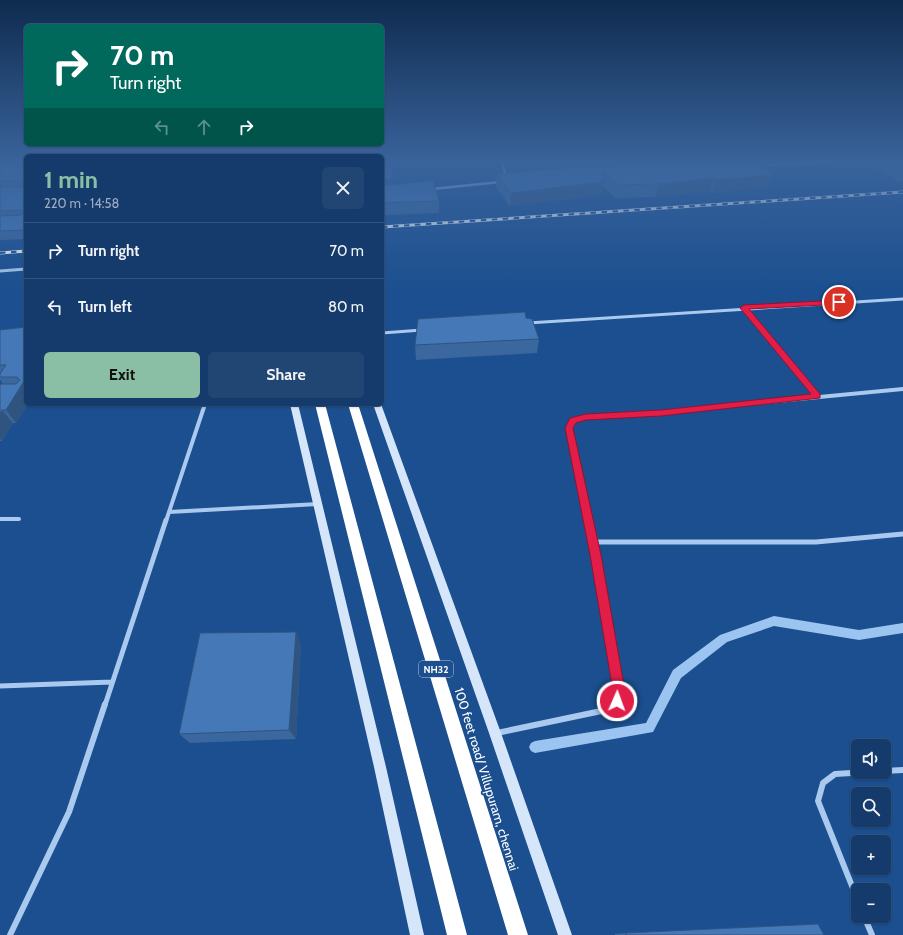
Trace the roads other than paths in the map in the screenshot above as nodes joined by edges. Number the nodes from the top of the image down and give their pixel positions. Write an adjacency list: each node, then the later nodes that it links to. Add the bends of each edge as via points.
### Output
1 (24, 269): 2 (street)
2 (0, 271)
3 (903, 299): 4 (street)
4 (744, 308): 5 (street); 9 (street)
5 (524, 323)
6 (429, 329): 7 (street)
7 (384, 333)
8 (903, 389): 9 (street)
9 (817, 396): 20 (street, via 573,420 569,428)
10 (204, 406): 16 (street)
11 (294, 406): 15 (street)
12 (321, 406): 31 (highway)
13 (354, 406): 32 (highway, 100 feet road/ Villupuram, chennai / NH32)
14 (378, 406): 23 (street)
15 (318, 504): 16 (street); 30 (street)
16 (169, 512): 21 (street)
17 (20, 518): 18 (street)
18 (0, 519)
19 (903, 534): 20 (street, via 816,542)
20 (593, 542): 23 (street, via 619,691 617,701 606,710)
21 (112, 682): 22 (street); 29 (street, via 69,812)
22 (0, 686)
23 (495, 733): 33 (street)
24 (903, 770): 25 (street)
25 (891, 771)
26 (851, 773): 27 (street, via 835,774 824,783 818,802)
27 (851, 884)
28 (867, 923): 34 (street)
29 (10, 935)
30 (417, 935)
31 (457, 935)
32 (518, 935)
33 (565, 935)
34 (872, 935)

